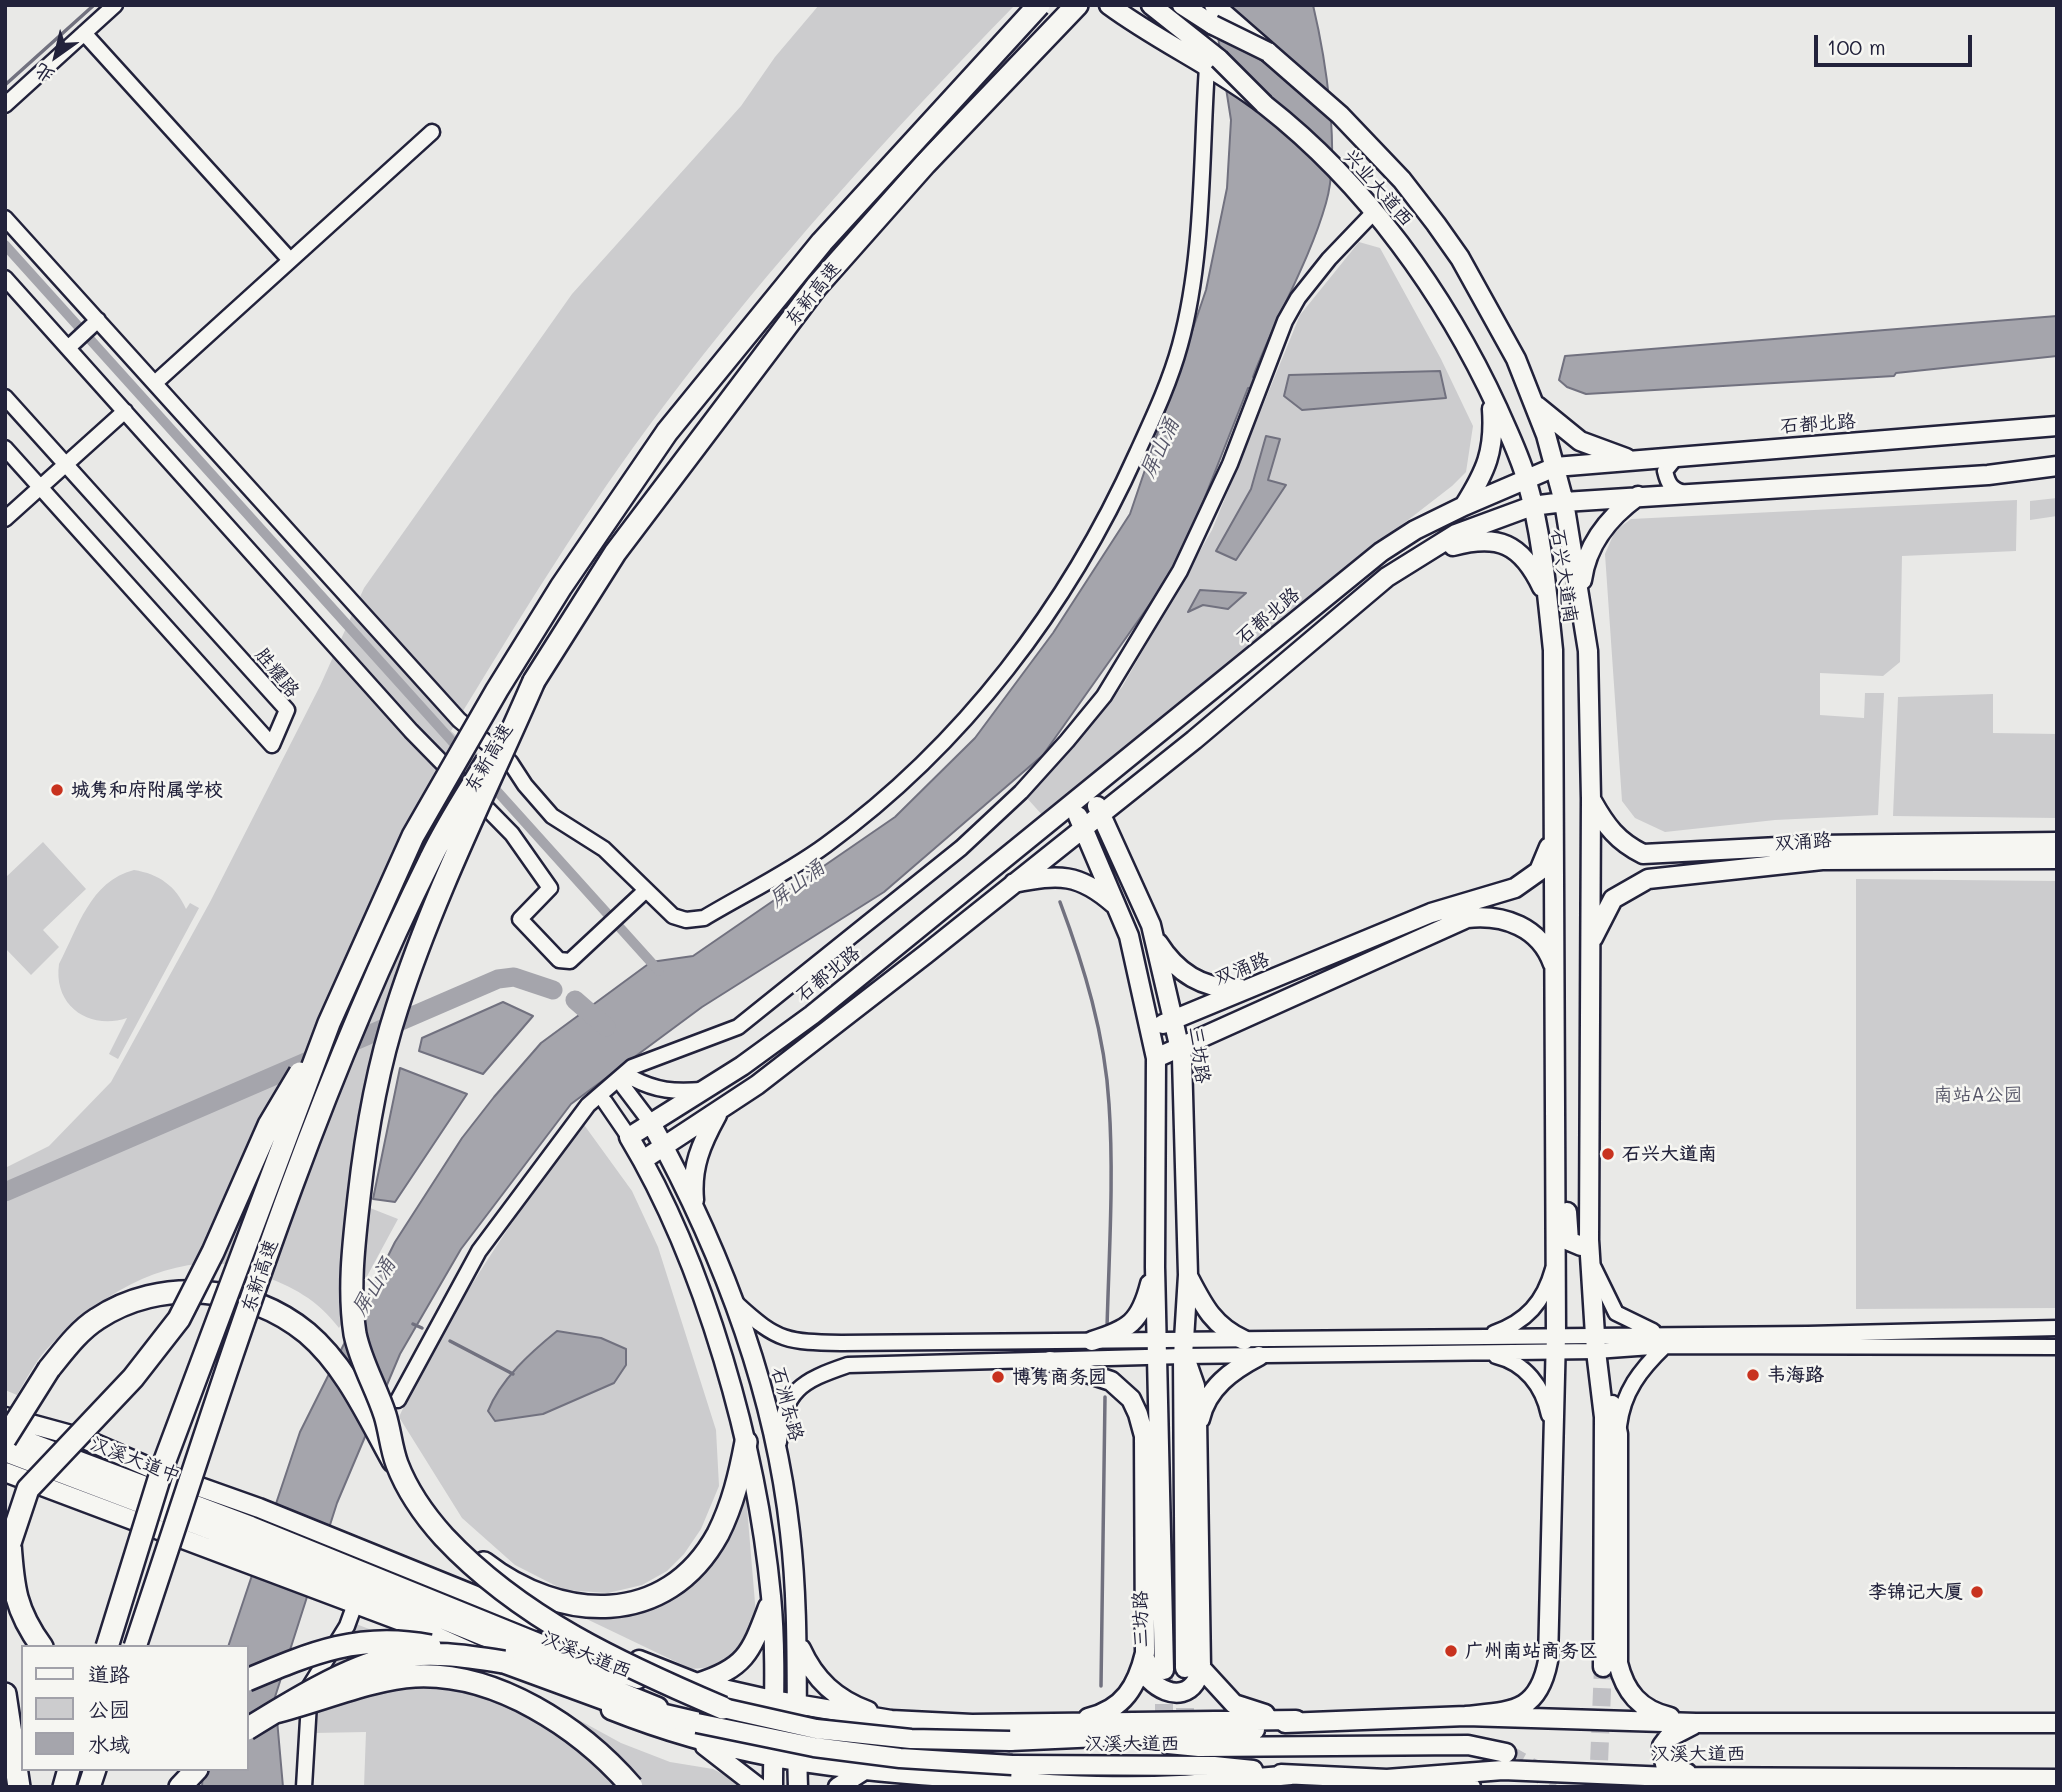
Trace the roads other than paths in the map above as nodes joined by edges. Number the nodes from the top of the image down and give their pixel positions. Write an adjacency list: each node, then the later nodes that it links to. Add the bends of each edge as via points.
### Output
1 (115, 5): 8 (street)
2 (1039, 5): 67 (highway, 东新高速, bridge, via 822,242 659,443 561,587 413,836)
3 (1077, 5): 45 (highway, 东新高速, via 925,164 816,288 615,553)
4 (1109, 5): 10 (main road)
5 (1151, 5): 10 (main road)
6 (1182, 5): 9 (main road, bridge)
7 (1214, 5): 9 (main road, 兴业大道西, bridge)
8 (84, 33): 11 (street); 15 (street)
9 (1268, 52): 22 (main road, 兴业大道西, via 1340,115 1402,180 1460,258 1516,359)
10 (1215, 66): 13 (main road, 兴业大道西, bridge, via 1336,170); 58 (street, via 1193,286 1180,345 1160,402 1111,510 1069,586 956,730 904,781 825,846 704,918 673,916)
11 (5, 105)
12 (432, 132): 15 (street)
13 (1374, 212): 20 (main road, 兴业大道西, via 1440,302); 105 (street, via 1329,259 1285,321 1230,464 1180,571 1111,685 1017,796 961,848 738,1027 632,1068 588,1105 479,1251)
14 (5, 218): 17 (street)
15 (290, 260): 19 (street)
16 (5, 278): 18 (street)
17 (98, 320): 18 (street); 19 (street)
18 (68, 348): 23 (street)
19 (155, 383): 58 (street, via 459,720 510,762 552,816 604,849)
20 (1492, 396): 31 (main road, 兴业大道西); 36 (main road, via 1490,458)
21 (5, 397): 28 (street, 胜耀路)
22 (1535, 404): 27 (main road, via 1580,441); 30 (main road, 兴业大道西)
23 (125, 411): 28 (street); 58 (street, via 411,731 512,834 550,888 520,919 559,960 570,961)
24 (2056, 425): 26 (main road, 石都北路)
25 (5, 448): 32 (street, 胜耀路)
26 (1677, 456): 27 (main road, 石都北路); 33 (street, via 1665,471 1668,483)
27 (1633, 460): 30 (main road, 石都北路)
28 (66, 464): 32 (street); 32 (street, 胜耀路, via 287,710 272,745)
29 (2057, 466): 33 (main road, via 1988,475)
30 (1555, 467): 31 (main road, 石都北路); 35 (main road, 石兴大道南)
31 (1526, 478): 36 (main road, 石都北路); 37 (main road, 石兴大道南)
32 (40, 487): 38 (street)
33 (1684, 493): 34 (main road)
34 (1638, 496): 35 (main road); 42 (main road, via 1615,512 1594,542 1585,562)
35 (1564, 502): 37 (main road); 42 (main road, 石兴大道南)
36 (1464, 506): 39 (main road, 石都北路)
37 (1532, 506): 40 (main road, via 1456,534); 41 (main road, 石兴大道南)
38 (5, 519)
39 (1415, 530): 40 (main road, via 1429,532 1432,538); 46 (main road, 石都北路, via 1301,615)
40 (1416, 558): 41 (main road, via 1478,540 1500,542 1517,550 1534,570); 47 (main road, via 1387,577)
41 (1548, 599): 44 (main road, 石兴大道南)
42 (1582, 601): 43 (main road, 石兴大道南)
43 (1585, 629): 44 (main road, via 1572,618 1563,618); 49 (main road, 石兴大道南)
44 (1551, 631): 53 (main road, 石兴大道南)
45 (534, 681): 118 (highway, bridge, via 408,976 385,1051 362,1168 353,1251 355,1332 385,1414 396,1462); 127 (highway, 东新高速, bridge, via 432,856 363,1007 280,1214)
46 (1178, 720): 47 (main road, via 1174,734 1179,741); 48 (main road, 石都北路)
47 (1194, 740): 51 (main road)
48 (1089, 791): 50 (main road, 石都北路); 51 (main road, 三坊路)
49 (1591, 799): 54 (main road, 双涌路, via 1608,830 1643,854 1817,845); 63 (main road, 石兴大道南)
50 (1072, 804): 52 (main road, 三坊路); 56 (main road, 石都北路)
51 (1101, 814): 52 (main road); 61 (main road, 三坊路)
52 (1083, 826): 57 (main road); 60 (main road, 三坊路)
53 (1554, 827): 64 (main road, 石兴大道南); 65 (main road, 双涌路, via 1539,871 1515,888 1431,913)
54 (2057, 842)
55 (2057, 859): 63 (main road, 双涌路, via 1822,860 1648,879 1613,899)
56 (975, 881): 59 (main road, via 993,879 999,888); 71 (main road, 石都北路, via 812,1015)
57 (1011, 884): 59 (main road); 60 (main road, via 1073,877)
58 (645, 891)
59 (994, 898): 72 (main road)
60 (1116, 906): 62 (main road, 三坊路)
61 (1153, 930): 62 (main road, via 1136,916 1128,925); 65 (main road, via 1177,966 1191,978 1220,989); 66 (main road, 三坊路)
62 (1129, 936): 68 (main road, 三坊路)
63 (1589, 948): 83 (main road, 石兴大道南)
64 (1554, 968): 69 (main road, via 1540,941 1517,924 1488,916 1467,918); 78 (main road, 石兴大道南)
65 (1253, 987): 66 (main road, 双涌路)
66 (1173, 1020): 68 (main road, 双涌路); 69 (main road, 三坊路)
67 (329, 1023): 125 (highway, bridge, via 270,1125 179,1319 133,1378 27,1489 10,1543 13,1592); 126 (highway, 东新高速, bridge, via 164,1463)
68 (1150, 1030): 70 (main road, 三坊路)
69 (1180, 1046): 70 (main road); 87 (main road, 三坊路)
70 (1156, 1058): 86 (main road, 三坊路)
71 (742, 1066): 72 (main road, via 737,1079 742,1086); 73 (main road, 石都北路)
72 (757, 1085): 75 (main road)
73 (704, 1090): 76 (main road, 石都北路); 76 (street, 石洲东路, via 673,1093 628,1082)
74 (605, 1102): 77 (street)
75 (719, 1112): 79 (main road); 81 (main road, via 695,1162)
76 (651, 1124): 77 (main road, 石都北路); 79 (main road, 石洲东路)
77 (629, 1137): 80 (main road)
78 (1555, 1143): 83 (main road, via 1569,1241); 85 (main road, 石兴大道南)
79 (664, 1147): 80 (main road); 81 (main road, 石洲东路)
80 (643, 1160): 84 (main road)
81 (695, 1207): 82 (main road, 石洲东路)
82 (710, 1244): 84 (main road, via 695,1232 686,1238); 88 (main road, 石洲东路)
83 (1589, 1247): 93 (street, via 1599,1283 1616,1313); 97 (main road, 石兴大道南)
84 (684, 1253): 113 (main road)
85 (1556, 1258): 90 (street, via 1546,1291 1534,1310); 96 (main road, 石兴大道南)
86 (1155, 1267): 92 (main road, via 1144,1305 1133,1323); 100 (main road, 三坊路)
87 (1188, 1275): 91 (main road, via 1209,1315 1226,1332); 99 (main road, 三坊路)
88 (737, 1304): 94 (street, via 778,1337); 114 (main road, 石洲东路)
89 (2057, 1328): 93 (street)
90 (1483, 1337): 91 (street); 96 (street)
91 (1244, 1340): 99 (street)
92 (1092, 1341): 95 (street); 100 (street)
93 (1666, 1341): 97 (street); 98 (street); 111 (street, via 1629,1389)
94 (842, 1343): 95 (street); 104 (street, via 838,1357)
95 (1054, 1343): 103 (street, via 1063,1348)
96 (1555, 1343): 97 (street); 101 (street); 108 (main road, 石兴大道南)
97 (1595, 1343): 111 (main road); 131 (main road, 石兴大道南, via 1604,1418)
98 (2057, 1347)
99 (1183, 1348): 100 (street); 102 (street); 109 (main road, via 1195,1385); 130 (main road, 三坊路)
100 (1157, 1349): 103 (street); 132 (main road, 三坊路)
101 (1484, 1353): 102 (street); 108 (street, via 1506,1359 1529,1374 1545,1397)
102 (1259, 1356): 109 (main road, via 1214,1390)
103 (1054, 1360): 104 (street); 128 (main road, via 1111,1381 1138,1414 1144,1436)
104 (848, 1365): 114 (street, via 792,1392 781,1419)
105 (398, 1400)
106 (5, 1418): 107 (main road)
107 (45, 1428): 119 (main road); 134 (main road, via 82,1438)
108 (1552, 1428): 141 (main road, 石兴大道南, via 1545,1677 1526,1705)
109 (1198, 1429): 130 (main road)
110 (5, 1433): 119 (main road, 汉溪大道中)
111 (1618, 1434): 145 (main road, via 1618,1663 1622,1678 1631,1695 1653,1713)
112 (5, 1439): 118 (highway, bridge, via 49,1369 96,1319 159,1294 200,1292 270,1309 307,1333 351,1388)
113 (746, 1442): 118 (highway, bridge, via 729,1511 703,1555 665,1590 608,1607 558,1602 515,1584 449,1534); 122 (main road)
114 (778, 1450): 121 (main road, 石洲东路)
115 (5, 1452): 117 (main road, 汉溪大道中)
116 (5, 1472): 120 (main road)
117 (72, 1479): 119 (main road, 汉溪大道中); 120 (main road)
118 (411, 1493): 138 (highway, bridge, via 463,1555 537,1615 623,1665)
119 (248, 1533): 138 (main road, 汉溪大道西, bridge); 148 (main road, 汉溪大道西)
120 (245, 1561): 123 (main road)
121 (794, 1597): 122 (main road, via 792,1603 780,1606); 124 (main road, 石洲东路)
122 (771, 1598): 134 (main road, via 747,1655 726,1674); 136 (main road)
123 (355, 1604): 148 (main road, via 643,1723); 164 (street, via 347,1626 310,1686)
124 (798, 1642): 137 (main road, 石洲东路); 142 (main road, via 811,1672 832,1693)
125 (41, 1645)
126 (108, 1645)
127 (136, 1645)
128 (1145, 1653): 130 (main road, via 1149,1679 1162,1690 1174,1693 1193,1687 1200,1675); 144 (main road, via 1139,1680 1131,1691 1096,1716)
129 (504, 1662): 133 (highway, bridge, via 397,1641 351,1642); 139 (highway, bridge, via 453,1654 390,1658 354,1671); 148 (highway)
130 (1193, 1665): 143 (main road, via 1234,1704)
131 (1603, 1667)
132 (1164, 1670)
133 (248, 1680)
134 (697, 1683): 136 (main road)
135 (5, 1694): 162 (highway)
136 (772, 1700): 137 (main road); 151 (main road)
137 (796, 1705): 140 (main road); 152 (main road, 石洲东路)
138 (723, 1708): 149 (main road, 汉溪大道西, bridge, via 911,1740)
139 (275, 1712): 147 (highway, bridge); 165 (highway, bridge, via 413,1676 468,1681 505,1694 565,1727)
140 (857, 1716): 142 (main road); 154 (main road, via 837,1724 831,1746 837,1759)
141 (1466, 1716): 143 (main road, 汉溪大道西); 145 (main road, 汉溪大道西)
142 (891, 1720): 144 (main road)
143 (1296, 1720): 144 (main road); 149 (main road, 汉溪大道西, via 1235,1732)
144 (1072, 1722)
145 (1696, 1723): 146 (main road, 汉溪大道西); 157 (main road, via 1662,1746 1665,1763)
146 (2057, 1723)
147 (248, 1729)
148 (696, 1731): 151 (main road); 156 (main road, 汉溪大道西, bridge, via 887,1757 1012,1765 1214,1766); 166 (main road)
149 (1096, 1738): 150 (main road, via 1199,1747 1468,1745)
150 (1506, 1754)
151 (773, 1759): 152 (main road); 167 (main road)
152 (797, 1763): 154 (main road); 168 (main road, 石洲东路)
153 (195, 1771): 163 (highway)
154 (857, 1771): 161 (main road); 169 (main road)
155 (1624, 1774): 158 (main road, 汉溪大道西, via 1503,1770); 160 (main road, 汉溪大道西); 172 (main road)
156 (1291, 1775): 158 (main road, 汉溪大道西); 161 (main road, via 1179,1785); 170 (main road)
157 (1694, 1775): 159 (main road, 汉溪大道西); 160 (main road, 汉溪大道西)
158 (1387, 1779): 171 (main road)
159 (2057, 1779)
160 (1662, 1782)
161 (1049, 1786)
162 (19, 1787)
163 (180, 1787)
164 (304, 1787)
165 (632, 1787)
166 (758, 1787)
167 (773, 1787)
168 (798, 1787)
169 (838, 1787)
170 (1267, 1787)
171 (1471, 1787)
172 (1597, 1787)

